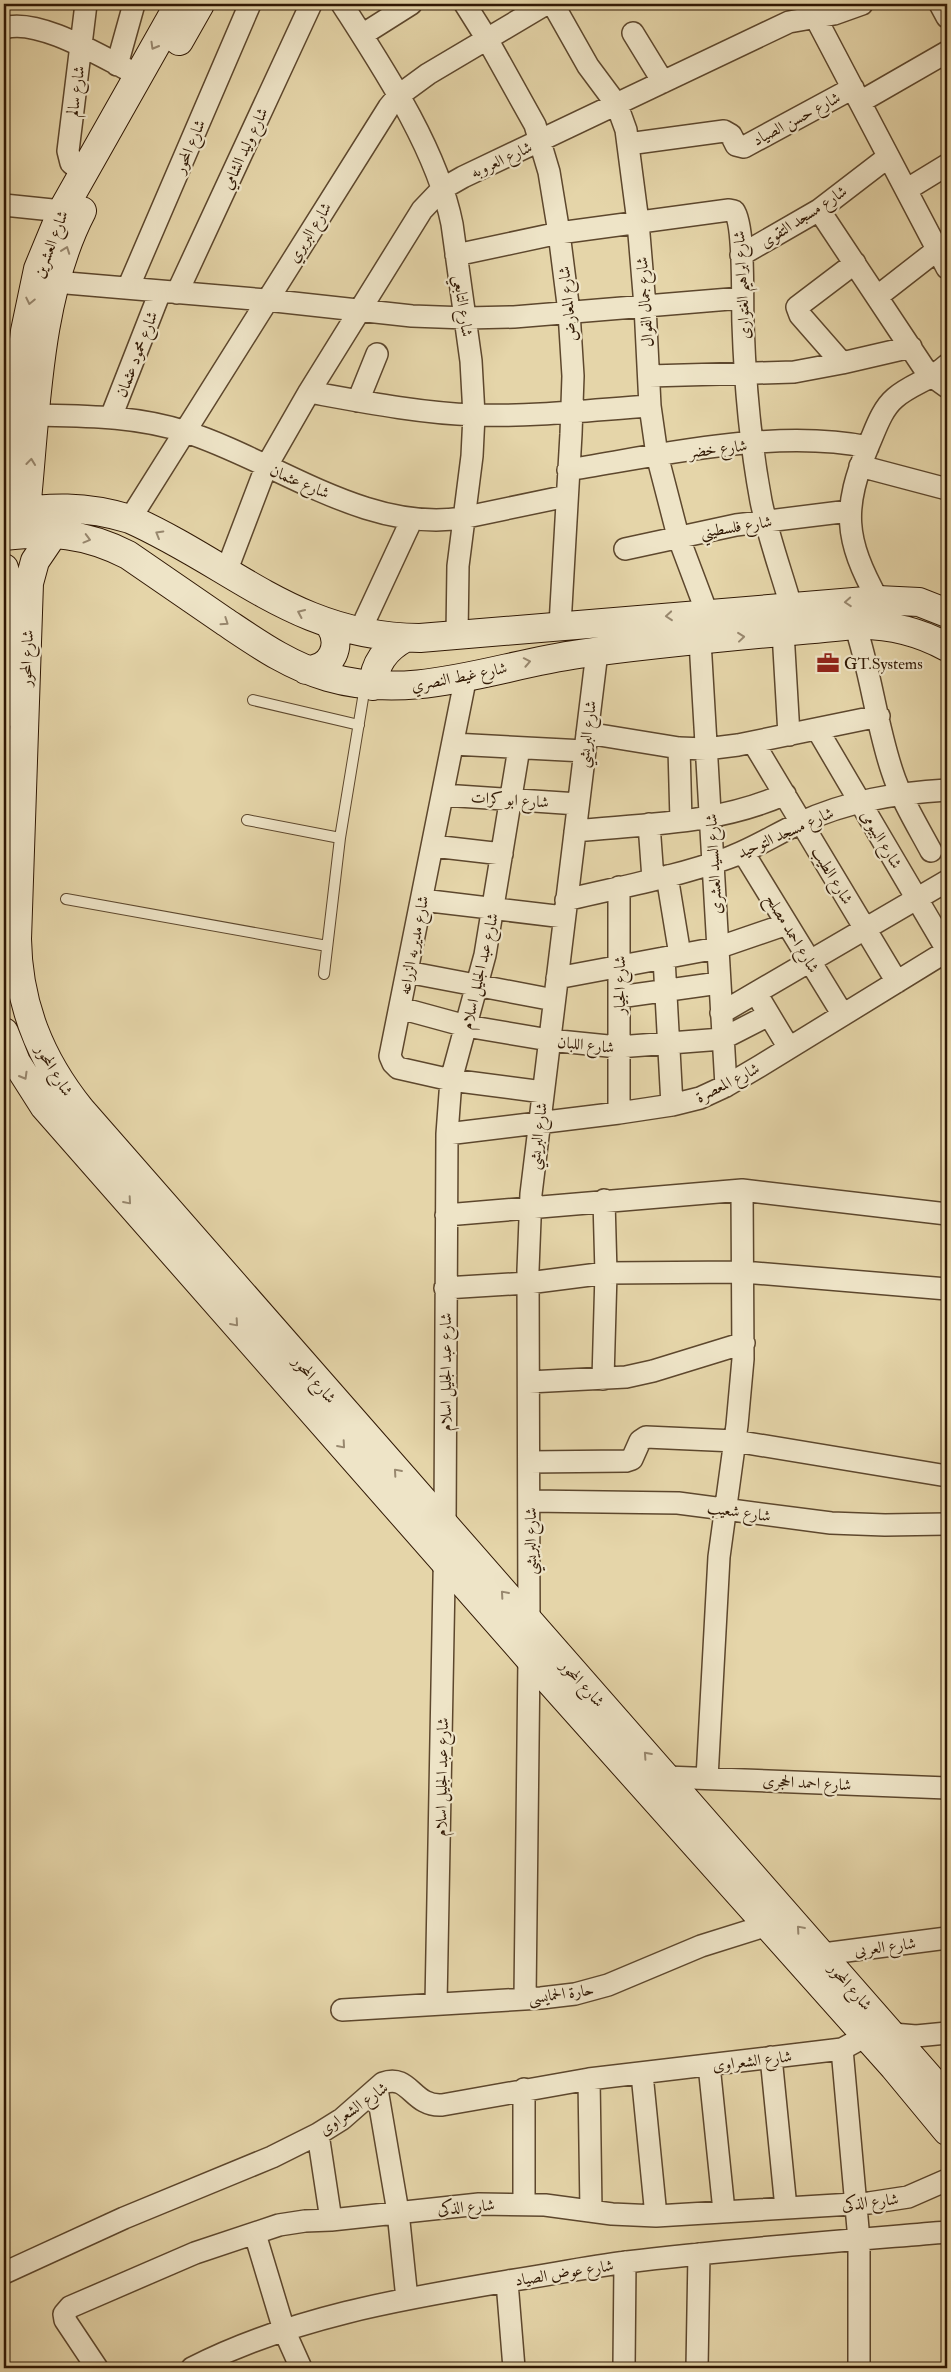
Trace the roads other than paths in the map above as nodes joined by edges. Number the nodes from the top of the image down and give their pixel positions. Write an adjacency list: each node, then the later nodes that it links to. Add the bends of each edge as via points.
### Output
1 (86, 4): 20 (street, شارع سالم)
2 (134, 4): 22 (street)
3 (179, 4): 22 (main road, شارع العشرين, one-way to 22)
4 (200, 4): 43 (main road, شارع العشرين, one-way to 4, via 80,215)
5 (250, 4): 44 (street, شارع المحور)
6 (311, 4): 45 (street, شارع وليد الشامي)
7 (342, 4): 18 (street, شارع التابعي)
8 (411, 4): 18 (street)
9 (465, 4): 19 (street, شارع المعارض)
10 (546, 4): 19 (street, شارع البربري)
11 (553, 4): 26 (street, شارع جمال الفوال, via 588,66)
12 (862, 4): 14 (street, شارع العروبه, via 834,14)
13 (940, 4): 15 (street)
14 (811, 11): 23 (street, شارع العروبه); 24 (street)
15 (947, 17)
16 (4, 28): 20 (street, via 26,26)
17 (633, 33): 23 (street)
18 (362, 35): 25 (street, شارع التابعي)
19 (487, 39): 25 (street, شارع البربري); 27 (street, شارع المعارض, via 527,109)
20 (82, 47): 22 (street); 31 (street, شارع سالم, via 68,151 71,163)
21 (947, 52): 24 (street)
22 (127, 70): 31 (main road, شارع العشرين)
23 (663, 82): 26 (street, شارع العروبه)
24 (857, 95): 28 (street, شارع حسن الصياد, via 744,146 736,145 724,131); 29 (street)
25 (398, 96): 32 (street, شارع التابعي, via 424,145); 48 (street, شارع البربري, via 380,118)
26 (617, 105): 27 (street, شارع العروبه); 28 (street, شارع جمال الفوال)
27 (541, 141): 32 (street, شارع العروبه); 38 (street, شارع المعارض)
28 (628, 144): 37 (street, شارع جمال الفوال)
29 (888, 157): 33 (street); 35 (street, شارع مسجد التقوى)
30 (947, 165): 33 (street)
31 (82, 173): 36 (main road, شارع العشرين)
32 (442, 189): 39 (street, شارع التابعي, via 448,205); 50 (street, شارع العروبه, via 422,210)
33 (906, 190): 41 (street)
34 (4, 205): 36 (street)
35 (819, 210): 40 (street, شارع مسجد التقوى); 42 (street)
36 (62, 211): 75 (main road, شارع العشرين, one-way to 75, via 38,269 30,300)
37 (638, 222): 38 (street, شارع ابراهيم الغتوارى); 40 (street, شارع ابراهيم الغتوارى, via 734,211); 49 (street, شارع جمال الفوال)
38 (559, 233): 39 (street, شارع ابراهيم الغتوارى); 51 (street, شارع المعارض)
39 (456, 255): 52 (street, شارع التابعي)
40 (741, 255): 47 (street, شارع ابراهيم الغتوارى)
41 (942, 259): 46 (street)
42 (855, 262): 46 (street); 55 (street, via 797,307 800,315)
43 (55, 282): 44 (street); 63 (main road, شارع العشرين, via 46,322)
44 (128, 288): 45 (street)
45 (168, 292): 48 (street); 65 (street, شارع محمود عثمان)
46 (878, 296): 53 (street)
47 (742, 298): 49 (street); 56 (street, شارع ابراهيم الغتوارى)
48 (266, 300): 50 (street); 66 (street, شارع البربري)
49 (645, 306): 51 (street); 57 (street, شارع جمال الفوال)
50 (360, 309): 52 (street, via 412,316); 59 (street, شارع العروبه)
51 (569, 312): 52 (street); 62 (street, شارع المعارض)
52 (466, 318): 64 (street, شارع التابعي)
53 (911, 347): 55 (street); 58 (street)
54 (377, 354): 60 (street)
55 (842, 364): 56 (street, via 794,372)
56 (745, 374): 57 (street); 67 (street, شارع ابراهيم الغتوارى)
57 (649, 376): 61 (street, شارع جمال الفوال)
58 (942, 376): 69 (street, via 895,398 878,422)
59 (309, 392): 60 (street); 70 (street, شارع العروبه)
60 (358, 401): 64 (street)
61 (650, 406): 62 (street); 68 (street, شارع جمال الفوال)
62 (572, 411): 64 (street); 71 (street, شارع المعارض)
63 (36, 415): 65 (street, شارع عثمان); 75 (main road, شارع العشرين, one-way to 63)
64 (474, 415): 76 (street, شارع التابعي, via 472,456)
65 (112, 417): 66 (street, شارع عثمان)
66 (184, 431): 70 (street, شارع عثمان); 77 (street, شارع البربري)
67 (752, 443): 68 (street, شارع خضر); 69 (street, شارع خضر, via 819,440); 79 (street, شارع ابراهيم الغتوارى)
68 (657, 455): 71 (street, شارع خضر); 82 (street, شارع جمال الفوال)
69 (864, 457): 72 (street, شارع خضر); 74 (street)
70 (266, 466): 78 (street, شارع عثمان, via 323,492); 85 (street, شارع العروبه)
71 (568, 470): 73 (street, شارع المعارض)
72 (947, 489)
73 (567, 496): 76 (street, شارع عثمان); 91 (street, شارع المعارض)
74 (849, 511): 79 (street, شارع فلسطيني); 86 (street, via 856,555)
75 (11, 512): 77 (main road, via 81,508)
76 (462, 518): 78 (street, شارع عثمان); 95 (street, شارع التابعي)
77 (130, 519): 85 (main road, one-way to 77)
78 (412, 520): 94 (street)
79 (765, 520): 82 (street, شارع فلسطيني); 87 (street, شارع ابراهيم الغتوارى)
80 (54, 533): 81 (main road, شارع غيط النصري); 100 (main road, شارع غيط النصري, one-way to 100, via 92,540 128,556 275,655); 197 (main road, شارع المحور, one-way to 80, via 81,1110 53,1073 32,1030 20,985 17,939 28,588 34,561)
81 (4, 536)
82 (678, 536): 83 (street, شارع فلسطيني); 88 (street, شارع جمال الفوال)
83 (625, 549)
84 (4, 568): 104 (main road, شارع المحور, via 10,596)
85 (226, 572): 90 (main road, one-way to 85, via 291,609)
86 (878, 600): 87 (main road, one-way to 87); 89 (main road, via 919,602)
87 (791, 606): 88 (main road)
88 (707, 613): 91 (main road, one-way to 91)
89 (947, 613)
90 (330, 625): 94 (main road); 100 (main road, via 336,641 332,658 318,669)
91 (560, 625): 95 (main road)
92 (855, 625): 93 (main road, شارع غيط النصري); 98 (main road, شارع غيط النصري, via 905,629); 105 (street)
93 (783, 632): 97 (main road, شارع غيط النصري, one-way to 93); 108 (street)
94 (359, 633): 96 (main road)
95 (457, 635): 96 (main road)
96 (405, 638): 102 (main road, via 382,657)
97 (700, 641): 99 (main road, شارع غيط النصري); 114 (street, شارع السيد العشرى)
98 (947, 647)
99 (597, 652): 101 (main road, شارع غيط النصري, one-way to 99); 109 (street, شارع البريشي)
100 (306, 670): 102 (main road, شارع غيط النصري)
101 (466, 676): 102 (main road, شارع غيط النصري, via 411,686); 111 (street, شارع مديريه الزراعه)
102 (369, 685): 106 (lane)
103 (252, 700): 106 (lane)
104 (4, 713)
105 (879, 716): 107 (street); 117 (street, via 886,752)
106 (359, 725): 128 (lane)
107 (817, 729): 108 (street); 120 (street, شارع البيومى)
108 (789, 735): 110 (street)
109 (586, 742): 112 (street); 113 (street); 121 (street, شارع البريشي)
110 (753, 742): 114 (street); 116 (street, شارع الطيب)
111 (453, 744): 112 (street); 118 (street, شارع مديريه الزراعه)
112 (519, 748): 119 (street, شارع عبد الجليل اسلام)
113 (679, 748): 114 (street); 124 (street)
114 (706, 749): 122 (street, شارع السيد العشرى)
115 (947, 790): 117 (street, شارع مسجد التوحيد)
116 (785, 794): 122 (street, via 748,808); 125 (street, شارع الطيب)
117 (901, 794): 120 (street, شارع مسجد التوحيد); 130 (street)
118 (443, 795): 119 (street, شارع ابو كرات); 129 (street, شارع مديريه الزراعه)
119 (511, 800): 121 (street, شارع ابو كرات); 132 (street, شارع عبد الجليل اسلام)
120 (860, 802): 125 (street, شارع مسجد التوحيد); 137 (street, شارع البيومى)
121 (578, 804): 127 (street, شارع البريشي)
122 (710, 817): 124 (street); 133 (street, شارع السيد العشرى)
123 (247, 820): 128 (lane)
124 (681, 821): 126 (street)
125 (801, 822): 131 (street, شارع مسجد التوحيد); 143 (street, شارع الطيب)
126 (649, 824): 127 (street); 134 (street)
127 (574, 831): 141 (street, شارع البريشي)
128 (340, 838): 144 (lane)
129 (433, 846): 132 (street); 139 (street, شارع مديريه الزراعه)
130 (931, 851)
131 (743, 852): 133 (street, شارع مسجد التوحيد); 142 (street, شارع احمد مصلح)
132 (502, 854): 140 (street, شارع عبد الجليل اسلام)
133 (712, 863): 134 (street, شارع مسجد التوحيد); 145 (street, شارع السيد العشرى)
134 (660, 878): 136 (street, شارع مسجد التوحيد); 147 (street)
135 (947, 881): 137 (street)
136 (620, 887): 141 (street, شارع مسجد التوحيد); 149 (street, شارع الجيار)
137 (917, 898): 143 (street); 146 (street, شارع البيومى)
138 (66, 899): 144 (lane)
139 (422, 900): 140 (street); 150 (street, شارع مديريه الزراعه)
140 (493, 908): 141 (street); 155 (street, شارع عبد الجليل اسلام)
141 (565, 908): 152 (street, شارع البريشي)
142 (787, 924): 145 (street); 148 (street, شارع احمد مصلح)
143 (865, 928): 148 (street); 153 (street, شارع الطيب)
144 (328, 946): 151 (lane)
145 (718, 948): 147 (street); 154 (street, شارع السيد العشرى)
146 (947, 950): 153 (street, شارع المعصرة)
147 (672, 957): 149 (street); 156 (street)
148 (810, 961): 157 (street); 163 (street, شارع احمد مصلح)
149 (619, 966): 152 (street); 158 (street, شارع الجيار)
150 (407, 972): 155 (street); 160 (street, شارع مديريه الزراعه)
151 (324, 974)
152 (557, 978): 159 (street, شارع البريشي)
153 (897, 982): 163 (street, شارع المعصرة)
154 (719, 983): 156 (street); 161 (street, شارع السيد العشرى)
155 (478, 986): 159 (street); 164 (street, شارع عبد الجليل اسلام)
156 (665, 990): 158 (street); 168 (street)
157 (755, 993): 161 (street); 162 (street)
158 (619, 997): 169 (street, شارع الجيار)
159 (554, 1000): 167 (street, شارع البريشي)
160 (400, 1008): 164 (street, شارع اللبان); 171 (street, شارع مديريه الزراعه, via 391,1052 393,1063 398,1068)
161 (721, 1013): 166 (street, شارع السيد العشرى)
162 (769, 1015): 166 (street, شارع اللبان); 170 (street)
163 (843, 1015): 170 (street, شارع المعصرة)
164 (466, 1026): 167 (street, شارع اللبان); 171 (street, شارع عبد الجليل اسلام)
165 (4, 1032): 198 (main road, شارع المحور, one-way to 198, via 16,1062 44,1106)
166 (722, 1038): 168 (street, شارع اللبان); 172 (street, شارع السيد العشرى)
167 (549, 1040): 169 (street, شارع اللبان); 173 (street, شارع البريشي)
168 (668, 1043): 169 (street, شارع اللبان); 174 (street)
169 (618, 1048): 175 (street, شارع الجيار)
170 (789, 1048): 172 (street, شارع المعصرة)
171 (451, 1080): 173 (street, شارع مديريه الزراعه); 177 (street, شارع عبد الجليل اسلام)
172 (726, 1086): 174 (street, شارع المعصرة, via 700,1098)
173 (542, 1092): 176 (street, شارع البريشي)
174 (672, 1105): 175 (street, شارع المعصرة)
175 (619, 1113): 176 (street, شارع المعصرة)
176 (539, 1124): 177 (street, شارع المعصرة); 180 (street, شارع البريشي)
177 (448, 1134): 182 (street, شارع عبد الجليل اسلام)
178 (742, 1190): 179 (street); 181 (street); 183 (street)
179 (604, 1200): 180 (street); 184 (street)
180 (530, 1208): 182 (street); 185 (street, شارع البريشي)
181 (947, 1214)
182 (446, 1215): 186 (street, شارع عبد الجليل اسلام)
183 (743, 1272): 184 (street); 187 (street); 188 (street)
184 (606, 1274): 185 (street); 189 (street)
185 (528, 1283): 186 (street); 190 (street, شارع البريشي)
186 (445, 1288): 197 (street, شارع عبد الجليل اسلام)
187 (947, 1289)
188 (744, 1343): 189 (street, via 653,1371); 191 (street)
189 (603, 1379): 190 (street)
190 (529, 1382): 192 (street, شارع البريشي)
191 (735, 1441): 192 (street, via 646,1437 640,1441 632,1459 626,1461); 193 (street); 195 (street)
192 (530, 1462): 194 (street, شارع البريشي)
193 (947, 1476)
194 (530, 1501): 195 (street, شارع شعيب, via 647,1502); 199 (street, شارع البريشي)
195 (725, 1508): 196 (street, شارع شعيب, via 831,1523); 201 (street, via 716,1597)
196 (947, 1524)
197 (445, 1527): 198 (street, شارع عبد الجليل اسلام); 199 (main road, شارع المحور, one-way to 197)
198 (445, 1562): 200 (main road, شارع المحور); 208 (street, شارع عبد الجليل اسلام)
199 (530, 1624): 203 (main road, شارع المحور, one-way to 199)
200 (529, 1658): 203 (main road, شارع المحور); 207 (street)
201 (707, 1778): 202 (street, شارع احمد الحجرى); 203 (street, شارع احمد الحجرى)
202 (947, 1788)
203 (670, 1792): 204 (main road, شارع المحور); 206 (main road, شارع المحور, one-way to 203)
204 (768, 1925): 207 (street, حارة الحمايسى, via 701,1946 608,1985 564,1996); 211 (main road, شارع المحور)
205 (947, 1938): 206 (street, شارع العربى)
206 (823, 1954): 211 (main road, شارع المحور)
207 (525, 1998): 208 (street, حارة الحمايسى)
208 (436, 2004): 209 (street, حارة الحمايسى)
209 (342, 2010)
210 (947, 2033): 211 (street, via 916,2036)
211 (891, 2048): 212 (street, شارع الشعراوى); 219 (main road, شارع المحور); 220 (main road, شارع المحور)
212 (842, 2049): 213 (street, شارع الشعراوى); 224 (street)
213 (771, 2058): 214 (street, شارع الشعراوى); 225 (street)
214 (708, 2065): 215 (street, شارع الشعراوى); 228 (street)
215 (642, 2074): 216 (street, شارع الشعراوى); 229 (street)
216 (589, 2079): 218 (street, شارع الشعراوى); 226 (street)
217 (377, 2088): 218 (street, شارع الشعراوى, via 389,2081 401,2082 419,2099 436,2106); 221 (street, شارع الشعراوى, via 352,2112); 227 (street)
218 (524, 2089): 223 (street)
219 (947, 2098)
220 (947, 2131)
221 (318, 2134): 230 (street); 236 (street, شارع الشعراوى, via 259,2163 124,2218)
222 (947, 2180): 224 (street, شارع الذكى, via 908,2197)
223 (524, 2203): 226 (street, شارع الذكى); 227 (street, شارع الذكى, via 463,2204)
224 (856, 2204): 225 (street, شارع الذكى); 233 (street)
225 (786, 2208): 228 (street, شارع الذكى)
226 (591, 2211): 229 (street, شارع الذكى)
227 (398, 2212): 230 (street, شارع الذكى); 238 (street)
228 (724, 2212): 229 (street, شارع الذكى)
229 (656, 2216)
230 (330, 2220): 232 (street, شارع الذكى, via 305,2220)
231 (947, 2232): 233 (street, شارع عوض الصياد)
232 (255, 2234): 239 (street); 241 (street, شارع الذكى, via 174,2261 66,2310 65,2320)
233 (859, 2240): 234 (street, شارع عوض الصياد); 247 (street)
234 (699, 2254): 235 (street, شارع عوض الصياد); 246 (street)
235 (625, 2262): 237 (street, شارع عوض الصياد); 245 (street)
236 (4, 2273)
237 (507, 2282): 238 (street, شارع عوض الصياد); 244 (street)
238 (407, 2299): 239 (street, شارع عوض الصياد)
239 (284, 2330): 240 (street, شارع عوض الصياد); 243 (street)
240 (215, 2363): 242 (street, شارع عوض الصياد)
241 (97, 2368)
242 (192, 2368)
243 (302, 2368)
244 (514, 2368)
245 (624, 2368)
246 (697, 2368)
247 (859, 2368)

